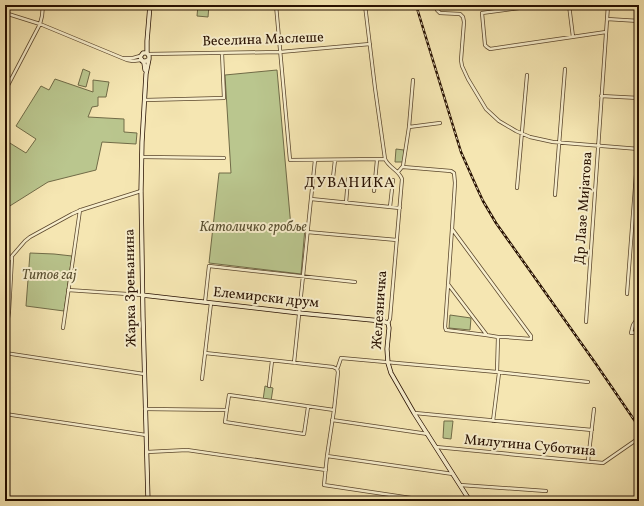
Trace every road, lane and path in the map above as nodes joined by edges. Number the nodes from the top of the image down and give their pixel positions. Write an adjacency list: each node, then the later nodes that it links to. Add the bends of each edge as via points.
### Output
1 (42, 5): 13 (street)
2 (150, 5): 16 (main road, Жарка Зрењанина)
3 (276, 5): 18 (street)
4 (365, 5): 17 (street)
5 (436, 5): 36 (street, via 440,13 460,14 463,17 461,60 464,71 483,106 499,121)
6 (542, 5): 9 (street)
7 (569, 5): 15 (street)
8 (608, 5): 11 (street, Др Лазе Мијатова)
9 (531, 6): 15 (street, via 482,13 485,45 490,49)
10 (5, 13): 13 (street)
11 (607, 19): 12 (street); 14 (street, Др Лазе Мијатова)
12 (639, 21)
13 (40, 24): 22 (street); 28 (street)
14 (606, 32): 15 (street); 31 (street, Др Лазе Мијатова)
15 (573, 37)
16 (147, 41): 20 (main road, Жарка Зрењанина); 21 (main road, Жарка Зрењанина)
17 (370, 44): 18 (street, Веселина Маслеше); 43 (street)
18 (280, 52): 19 (street, Веселина Маслеше); 44 (street, via 290,160)
19 (222, 53): 21 (street, Веселина Маслеше, via 158,53); 33 (street, via 224,98)
20 (141, 54): 21 (main road, via 145,52); 22 (street, via 134,58); 23 (main road, Жарка Зрењанина)
21 (148, 56): 23 (main road, via 146,61); 25 (main road, Жарка Зрењанина)
22 (123, 58): 23 (street, via 130,61)
23 (142, 60): 25 (main road, Жарка Зрењанина)
24 (565, 68): 38 (street)
25 (146, 74): 33 (main road, Жарка Зрењанина)
26 (527, 75): 36 (street)
27 (5, 78): 28 (street)
28 (11, 79): 30 (street)
29 (413, 80): 35 (street)
30 (5, 91)
31 (601, 96): 32 (street); 39 (street, Др Лазе Мијатова)
32 (639, 98)
33 (145, 100): 41 (main road, Жарка Зрењанина)
34 (440, 123): 35 (street)
35 (409, 127): 47 (street)
36 (522, 133): 38 (street); 52 (street)
37 (639, 135): 40 (street)
38 (559, 143): 39 (street); 55 (street)
39 (598, 145): 40 (street); 76 (street, Др Лазе Мијатова)
40 (638, 149): 70 (street)
41 (142, 157): 42 (street); 53 (main road, Жарка Зрењанина)
42 (224, 158)
43 (385, 159): 46 (street); 48 (street)
44 (315, 160): 45 (street); 56 (street)
45 (335, 160): 46 (street); 51 (street)
46 (378, 160): 54 (street)
47 (403, 167): 48 (street); 61 (street, via 454,173)
48 (398, 172): 59 (street, Железничка, via 402,179)
49 (348, 179): 57 (street)
50 (392, 180): 58 (street)
51 (332, 186)
52 (517, 188)
53 (141, 190): 60 (street); 71 (main road, Жарка Зрењанина)
54 (374, 191)
55 (555, 195)
56 (311, 199): 57 (street); 62 (street)
57 (346, 203): 58 (street)
58 (390, 207): 59 (street)
59 (400, 208): 63 (street, Железничка)
60 (80, 210): 64 (street, via 30,237); 69 (street)
61 (452, 229): 68 (street); 81 (street, via 532,337 530,340)
62 (307, 232): 63 (street); 66 (street)
63 (397, 240): 77 (street, Железничка)
64 (12, 256): 65 (street); 82 (street)
65 (5, 264)
66 (302, 276): 67 (street); 72 (street, via 209,266); 74 (street)
67 (355, 282)
68 (448, 283): 80 (street); 80 (street, via 446,330)
69 (68, 290): 71 (street); 78 (street)
70 (627, 294)
71 (142, 295): 72 (main road, Елемирски друм); 90 (main road, Жарка Зрењанина)
72 (205, 302): 73 (main road, Елемирски друм)
73 (211, 303): 74 (main road, Елемирски друм); 84 (street)
74 (298, 313): 77 (main road, Елемирски друм); 86 (street)
75 (639, 316): 79 (street, via 631,333)
76 (586, 322)
77 (388, 323): 87 (main road, Железничка)
78 (63, 328)
79 (639, 332)
80 (486, 335): 81 (street)
81 (498, 337): 89 (street)
82 (5, 340)
83 (5, 353): 90 (street)
84 (205, 353): 85 (street); 91 (street)
85 (272, 360): 86 (street); 93 (street)
86 (294, 363): 88 (street)
87 (388, 363): 88 (street, via 342,358); 89 (street); 99 (main road, Железничка, via 394,379)
88 (337, 369): 98 (street)
89 (498, 372): 92 (street); 102 (street)
90 (144, 374): 95 (main road, Жарка Зрењанина)
91 (202, 379)
92 (588, 382)
93 (269, 386)
94 (308, 407): 97 (street, via 229,395); 97 (street, via 304,434 225,422); 98 (street)
95 (145, 409): 97 (street); 105 (main road, Жарка Зрењанина)
96 (594, 409): 103 (street)
97 (226, 410)
98 (334, 410): 101 (street)
99 (414, 413): 102 (street); 104 (main road, Железничка)
100 (5, 414): 105 (street)
101 (332, 420): 104 (street); 109 (street)
102 (493, 421): 103 (street)
103 (592, 430): 110 (street)
104 (428, 434): 107 (main road, Железничка)
105 (146, 435): 108 (main road, Жарка Зрењанина)
106 (639, 438): 110 (street, Милутина Суботина, via 603,463)
107 (436, 447): 110 (street, Милутина Суботина); 112 (main road, Железничка)
108 (146, 452): 111 (street, via 187,450); 115 (main road, Жарка Зрењанина)
109 (327, 456): 111 (street); 112 (street)
110 (588, 461)
111 (326, 470): 116 (street, via 324,485)
112 (453, 474): 113 (main road, Железничка)
113 (460, 485): 114 (street); 117 (main road, Железничка)
114 (546, 491)
115 (148, 501)
116 (431, 501)
117 (470, 501)

